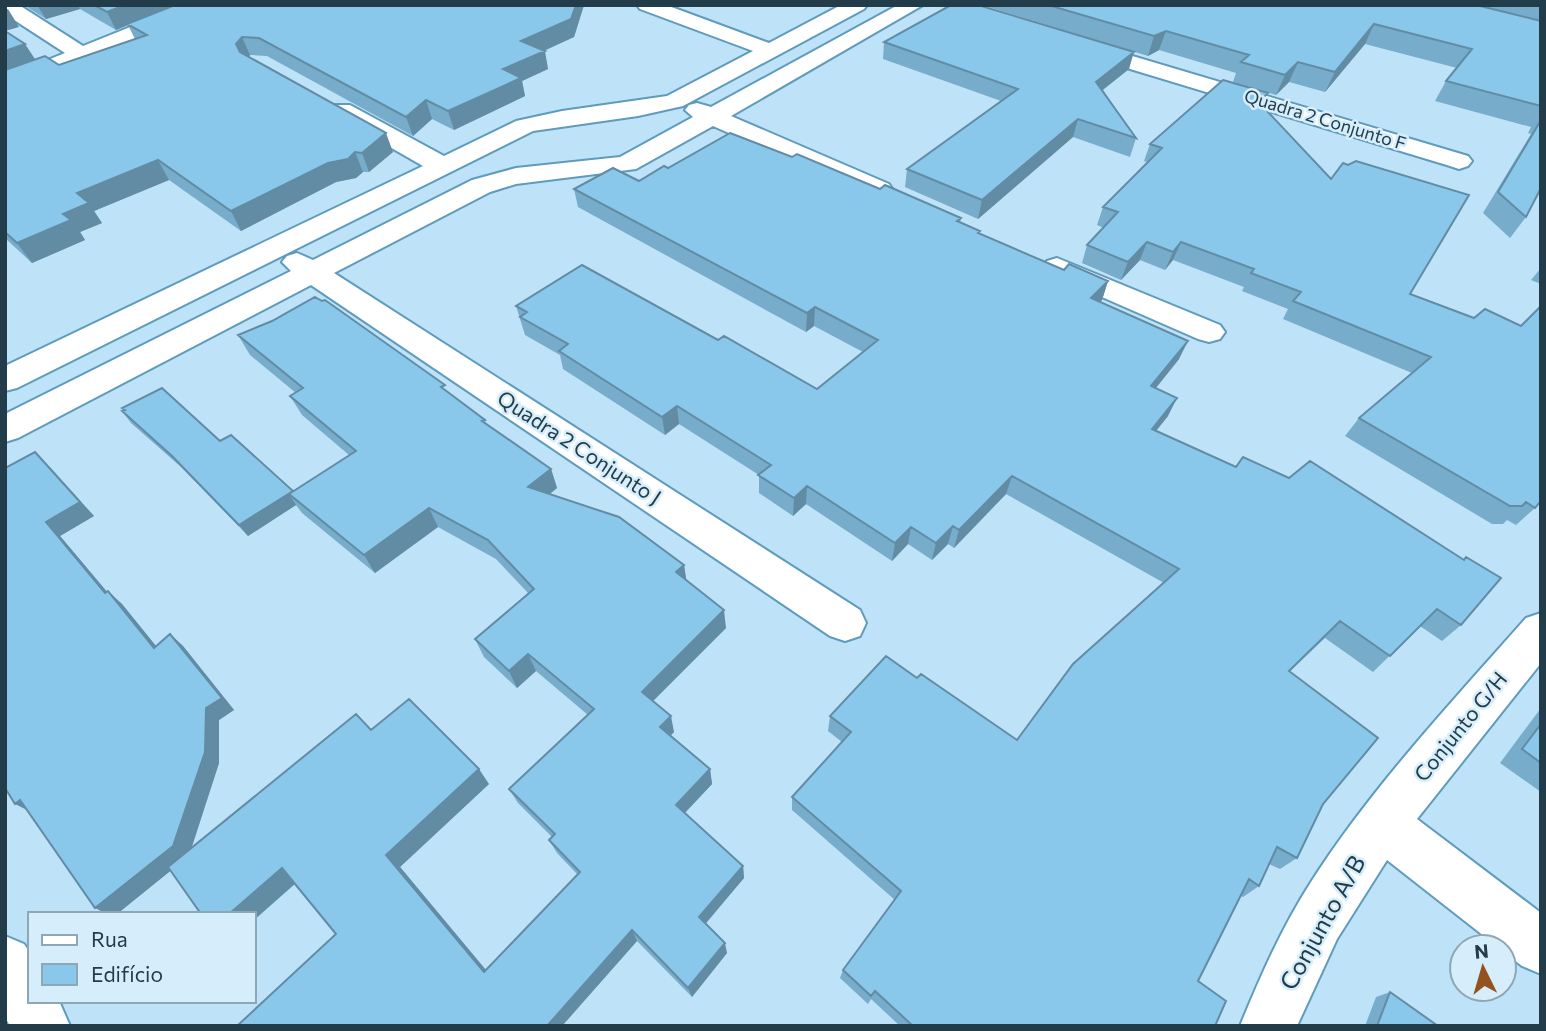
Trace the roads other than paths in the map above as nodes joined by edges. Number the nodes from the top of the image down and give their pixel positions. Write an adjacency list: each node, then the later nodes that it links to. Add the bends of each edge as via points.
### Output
1 (5, 5): 9 (street)
2 (203, 5): 9 (street)
3 (647, 5): 8 (street)
4 (913, 5): 6 (street)
5 (848, 10): 6 (street); 8 (street)
6 (876, 26): 13 (street)
7 (1062, 40): 14 (street, Quadra 2 Conjunto F)
8 (769, 50): 12 (street)
9 (81, 54): 10 (street)
10 (5, 85)
11 (326, 100): 15 (street)
12 (675, 101): 13 (street); 15 (street, via 525,126)
13 (713, 117): 16 (street); 19 (street, via 627,164 498,179)
14 (1459, 161)
15 (443, 166): 17 (street)
16 (904, 200)
17 (276, 247): 19 (street, Quadra 2 Conjunto J); 21 (street)
18 (1030, 256): 20 (street)
19 (313, 273): 22 (street); 23 (street, Quadra 2 Conjunto J)
20 (1209, 332)
21 (12, 368)
22 (5, 429)
23 (845, 622)
24 (1541, 631): 25 (street, Conjunto G/H)
25 (1382, 824): 26 (street); 31 (street, Conjunto A/B, via 1336,889)
26 (1541, 947)
27 (5, 964): 29 (street)
28 (28, 1003): 30 (street)
29 (28, 1003)
30 (42, 1026)
31 (1268, 1026)

